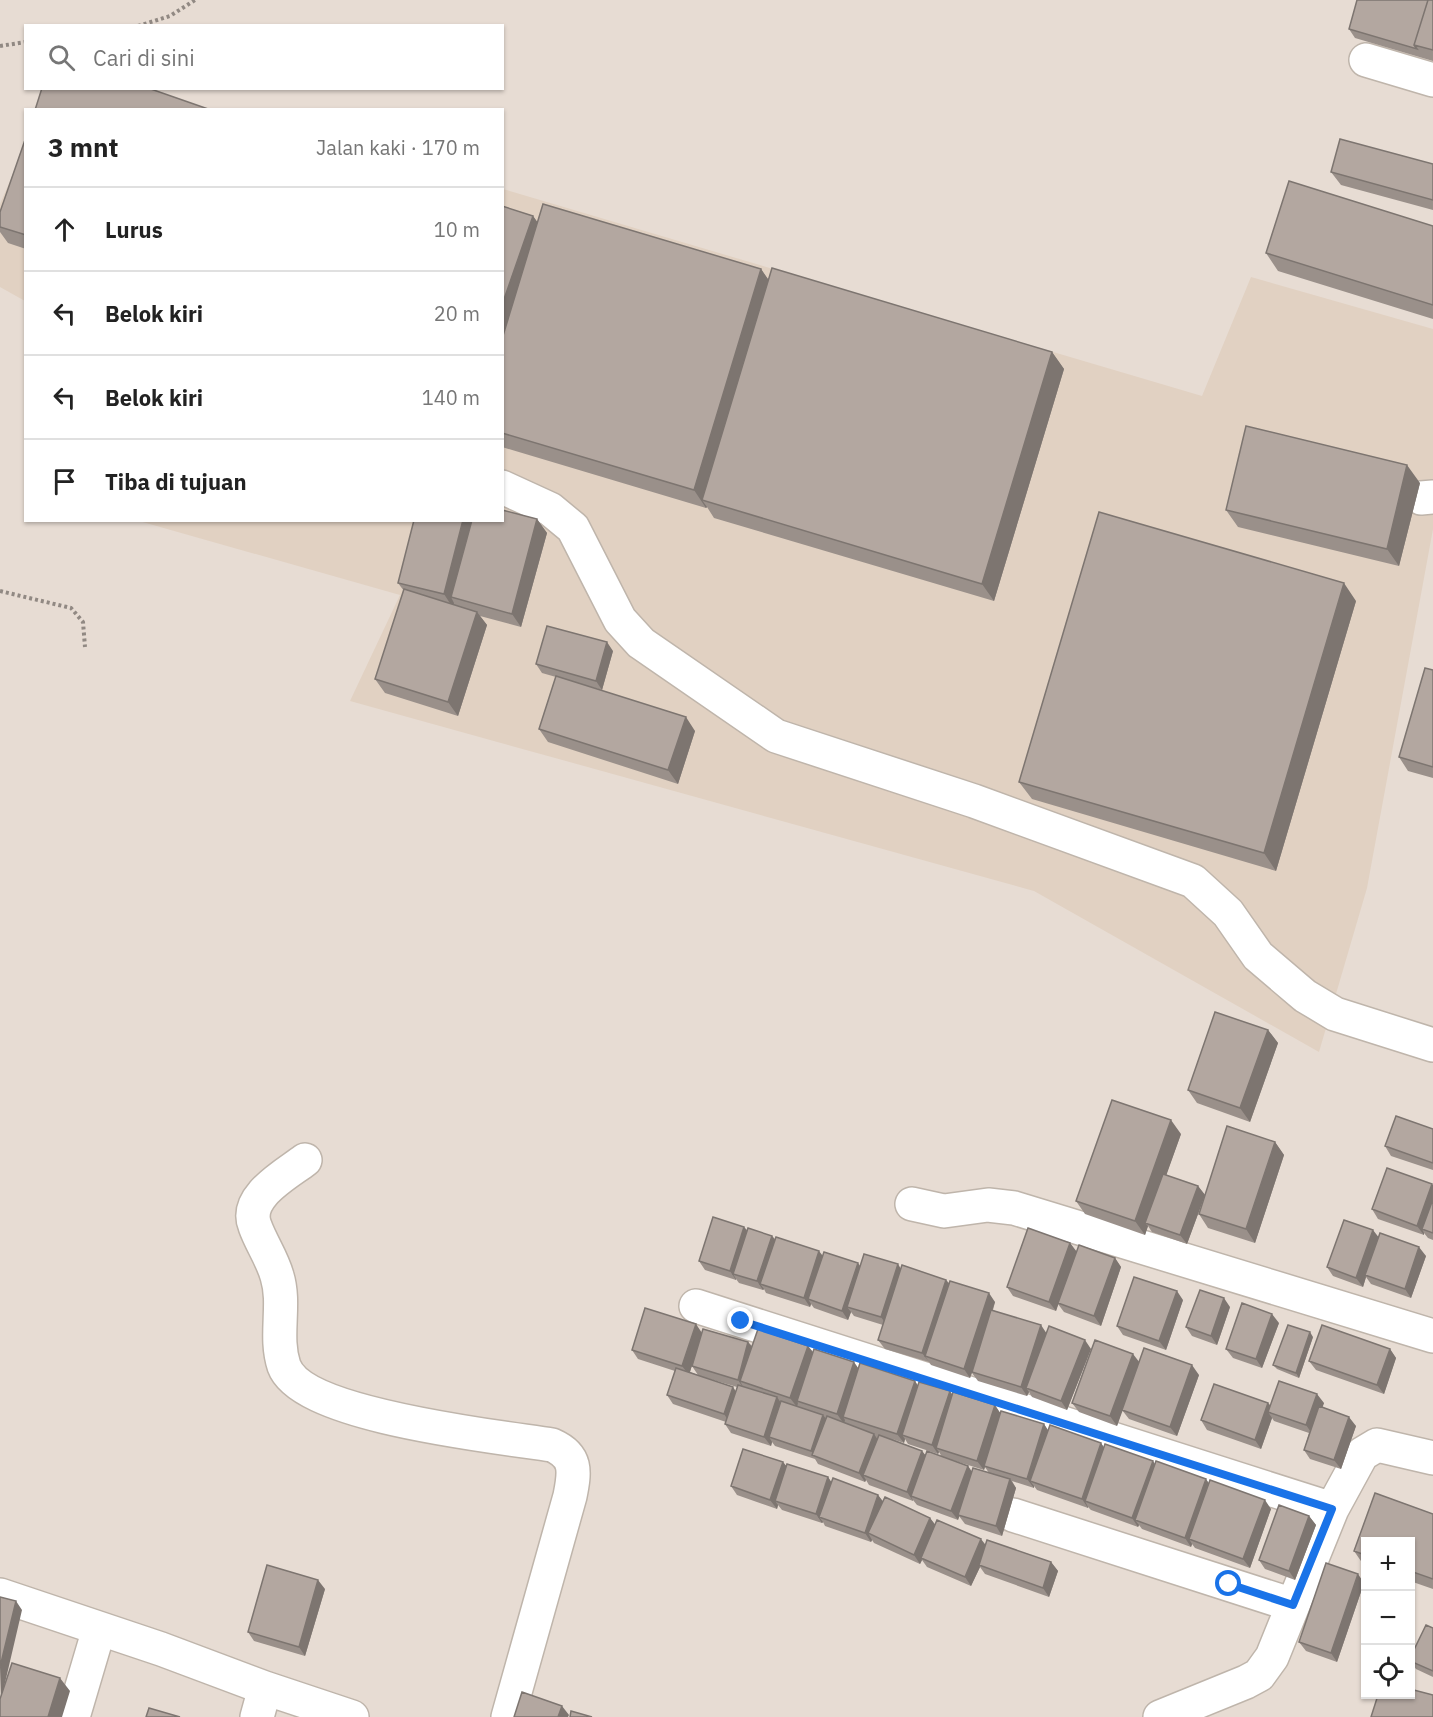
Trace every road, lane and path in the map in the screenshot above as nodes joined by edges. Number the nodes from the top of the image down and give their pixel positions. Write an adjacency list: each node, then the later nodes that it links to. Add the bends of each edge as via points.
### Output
1 (195, 0): 2 (path, via 170,16)
2 (144, 24)
3 (24, 42): 4 (path)
4 (0, 46)
5 (1366, 60): 6 (street)
6 (1433, 80)
7 (504, 488): 10 (street, via 550,509 573,528 620,620 641,643 776,736 974,801 1193,881 1228,913 1258,956 1305,996 1335,1014)
8 (0, 591): 9 (path, via 71,608 83,622)
9 (85, 647)
10 (1433, 1045)
11 (305, 1160): 24 (street, via 260,1195 253,1209 253,1224 278,1278 279,1338 285,1367 293,1378 325,1398 408,1424 552,1445 566,1451 572,1464 570,1496)
12 (912, 1204): 14 (street, via 944,1211 988,1205 1014,1208)
13 (696, 1306): 16 (street)
14 (1433, 1336)
15 (1433, 1458): 16 (street, via 1377,1445 1362,1454)
16 (1332, 1509): 19 (street)
17 (1013, 1515): 19 (street)
18 (0, 1595): 20 (street)
19 (1293, 1605): 25 (street, via 1272,1657 1259,1675)
20 (99, 1629): 21 (street); 22 (street)
21 (261, 1702): 23 (street)
22 (73, 1717)
23 (352, 1717)
24 (508, 1717)
25 (1161, 1717)

